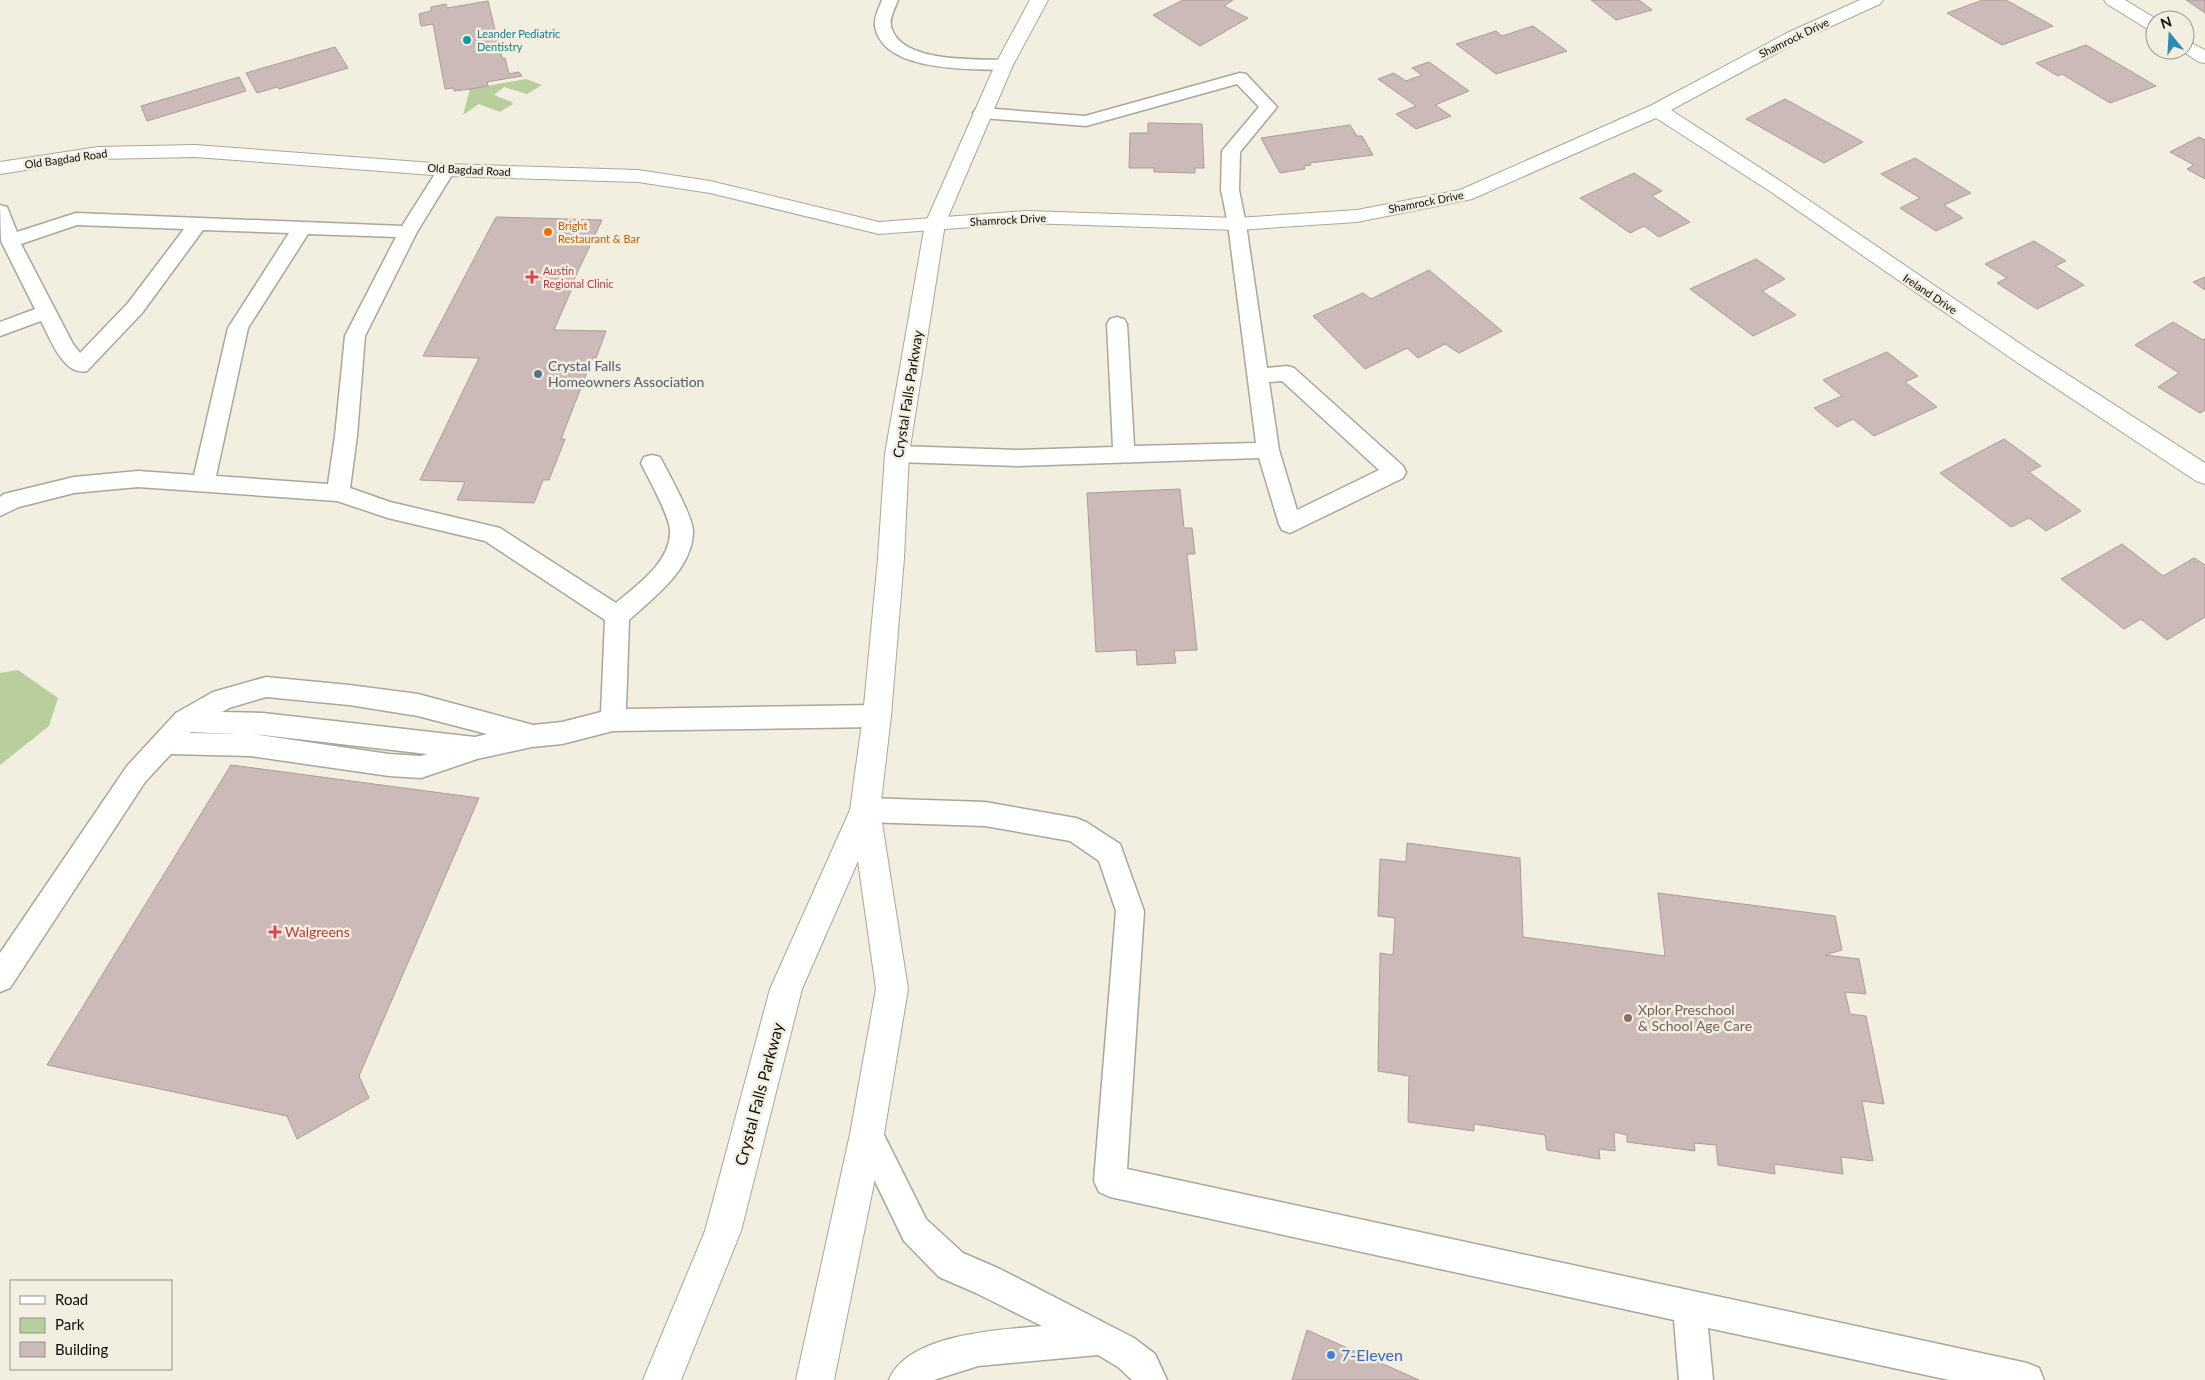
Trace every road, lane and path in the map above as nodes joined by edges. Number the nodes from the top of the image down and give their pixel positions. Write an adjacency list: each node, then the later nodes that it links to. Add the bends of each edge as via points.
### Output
1 (890, 0): 6 (lane, via 882,24 891,43 901,52 924,58)
2 (1039, 0): 6 (street, Crystal Falls Parkway)
3 (1874, 0): 7 (street, Shamrock Drive, via 1796,36)
4 (2113, 0): 5 (street)
5 (2145, 20)
6 (1004, 65): 8 (street, Crystal Falls Parkway)
7 (1657, 110): 14 (street, Shamrock Drive, via 1466,195 1357,216); 26 (street, Ireland Drive)
8 (982, 113): 13 (street, Crystal Falls Parkway); 14 (lane, via 1086,121 1240,78 1268,107 1231,151 1230,190)
9 (0, 168): 10 (street, Old Bagdad Road, via 98,153 195,150)
10 (446, 170): 13 (street, Old Bagdad Road, via 638,176 710,187 879,228); 16 (lane)
11 (0, 211): 17 (lane)
12 (198, 224): 15 (lane); 17 (lane, via 76,220); 18 (lane, via 135,308 80,366 65,348)
13 (935, 224): 14 (street, Shamrock Drive, via 1026,217); 23 (street, Crystal Falls Parkway)
14 (1238, 224): 21 (lane)
15 (302, 228): 16 (lane); 27 (lane, via 238,328)
16 (408, 232): 28 (lane, via 355,336)
17 (10, 241): 18 (lane)
18 (46, 312): 20 (lane)
19 (1117, 324): 24 (lane)
20 (0, 329)
21 (1258, 376): 22 (lane); 22 (lane, via 1287,373 1395,472 1290,524)
22 (1268, 450): 24 (lane)
23 (897, 454): 24 (lane, via 1018,458); 31 (street, Crystal Falls Parkway)
24 (1124, 456)
25 (652, 463): 30 (lane, via 682,528 677,555 655,582)
26 (2205, 476)
27 (203, 485): 28 (lane); 29 (lane, via 138,479 74,485 12,500)
28 (338, 493): 30 (lane, via 388,510 492,534)
29 (0, 508)
30 (617, 616): 32 (lane)
31 (877, 716): 32 (lane); 37 (street, Crystal Falls Parkway)
32 (613, 720): 34 (lane, via 562,733)
33 (185, 722): 34 (lane, via 222,699 266,687 418,705); 35 (lane); 36 (lane, via 263,724)
34 (533, 736): 36 (lane)
35 (165, 743): 36 (lane, via 250,745 421,767); 38 (lane, via 136,774)
36 (475, 748)
37 (865, 810): 39 (street, Crystal Falls Parkway, via 892,989); 40 (lane, via 985,814 1076,830 1110,852 1130,911 1110,1181); 42 (street, Crystal Falls Parkway, via 786,989 724,1231)
38 (0, 978)
39 (867, 1134): 41 (lane, via 915,1230 951,1265); 43 (street, Crystal Falls Parkway)
40 (1690, 1308): 46 (lane); 47 (lane)
41 (1100, 1338): 44 (lane, via 978,1350 927,1364); 45 (lane, via 1132,1356 1148,1372)
42 (662, 1380)
43 (814, 1380)
44 (906, 1380)
45 (1150, 1380)
46 (1696, 1380)
47 (2027, 1380)

